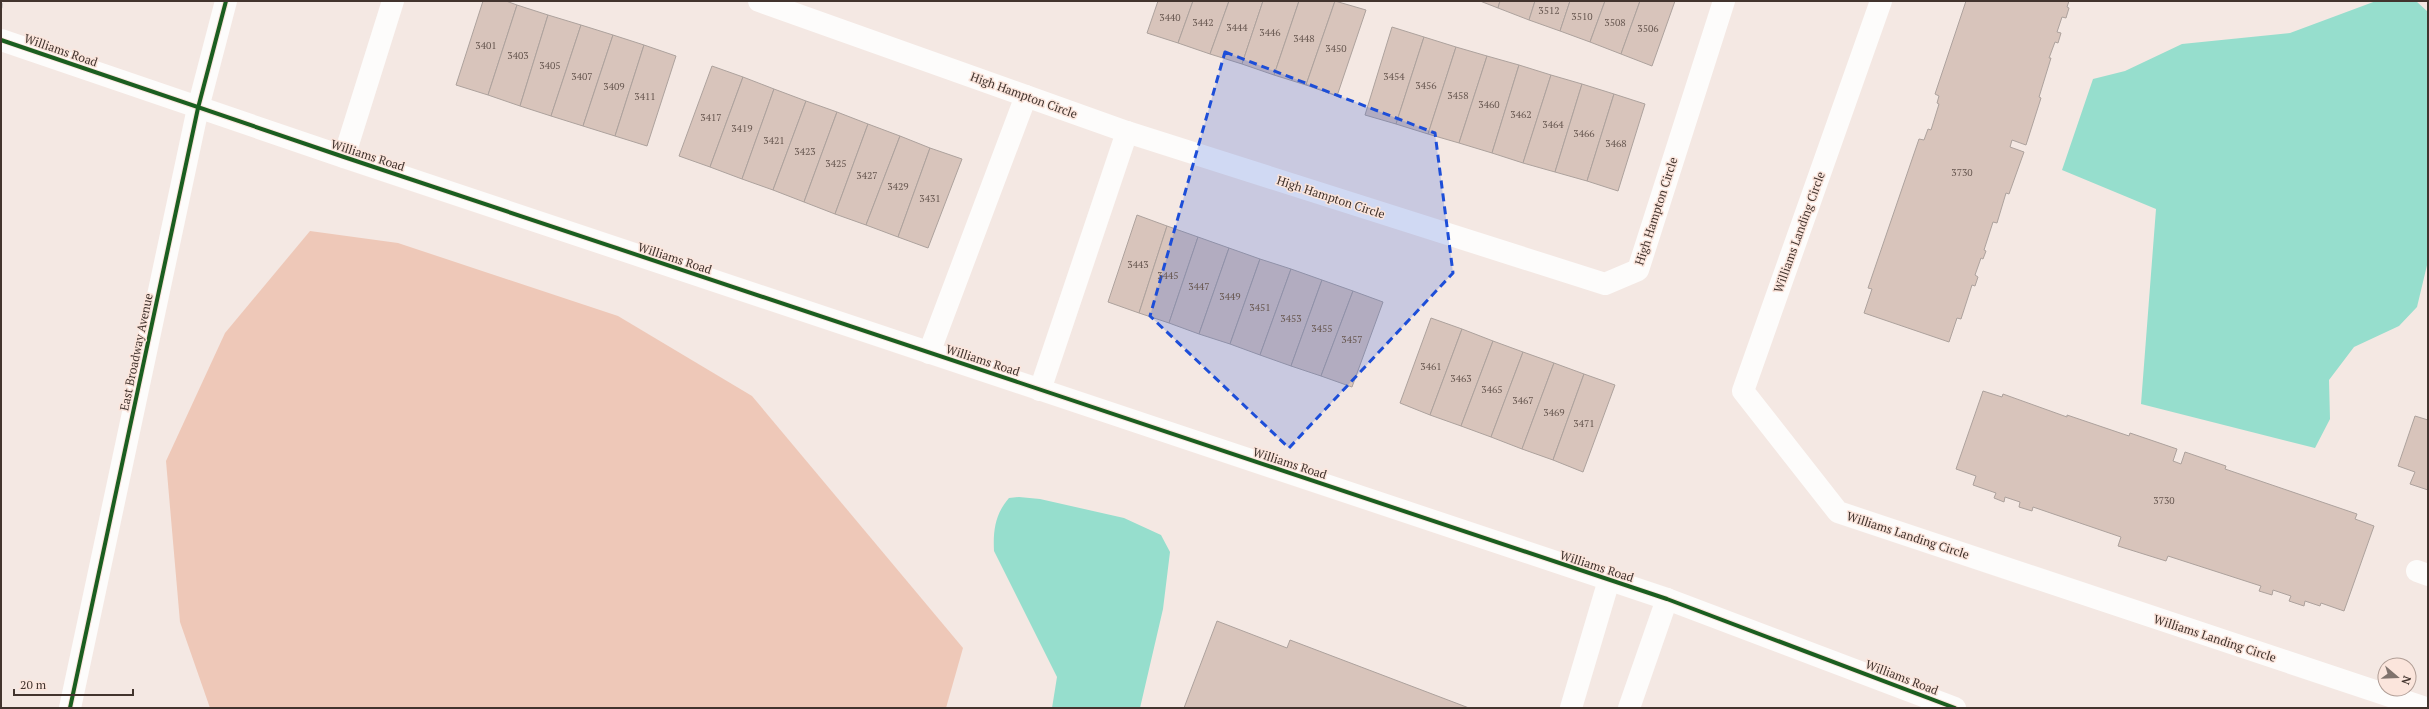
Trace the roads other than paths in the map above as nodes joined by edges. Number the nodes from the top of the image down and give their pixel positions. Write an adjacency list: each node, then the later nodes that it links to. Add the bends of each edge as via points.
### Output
1 (226, 1): 8 (street, East Broadway Avenue)
2 (393, 1): 10 (street)
3 (759, 1): 7 (street, High Hampton Circle)
4 (1724, 1): 9 (street, High Hampton Circle, via 1638,270 1605,284)
5 (1882, 1): 19 (street, Williams Landing Circle, via 1743,391 1838,512)
6 (1, 40): 8 (street, Williams Road)
7 (1026, 96): 9 (street, High Hampton Circle); 11 (street)
8 (198, 108): 10 (street, Williams Road); 15 (street, East Broadway Avenue)
9 (1127, 132): 12 (street)
10 (344, 157): 11 (street, Williams Road)
11 (929, 353): 12 (street, Williams Road)
12 (1040, 390): 13 (street, Williams Road)
13 (1609, 580): 14 (street, Williams Road); 16 (street)
14 (1667, 599): 17 (street); 18 (street, Williams Road)
15 (70, 708)
16 (1571, 708)
17 (1629, 708)
18 (1955, 708)
19 (2426, 708)

